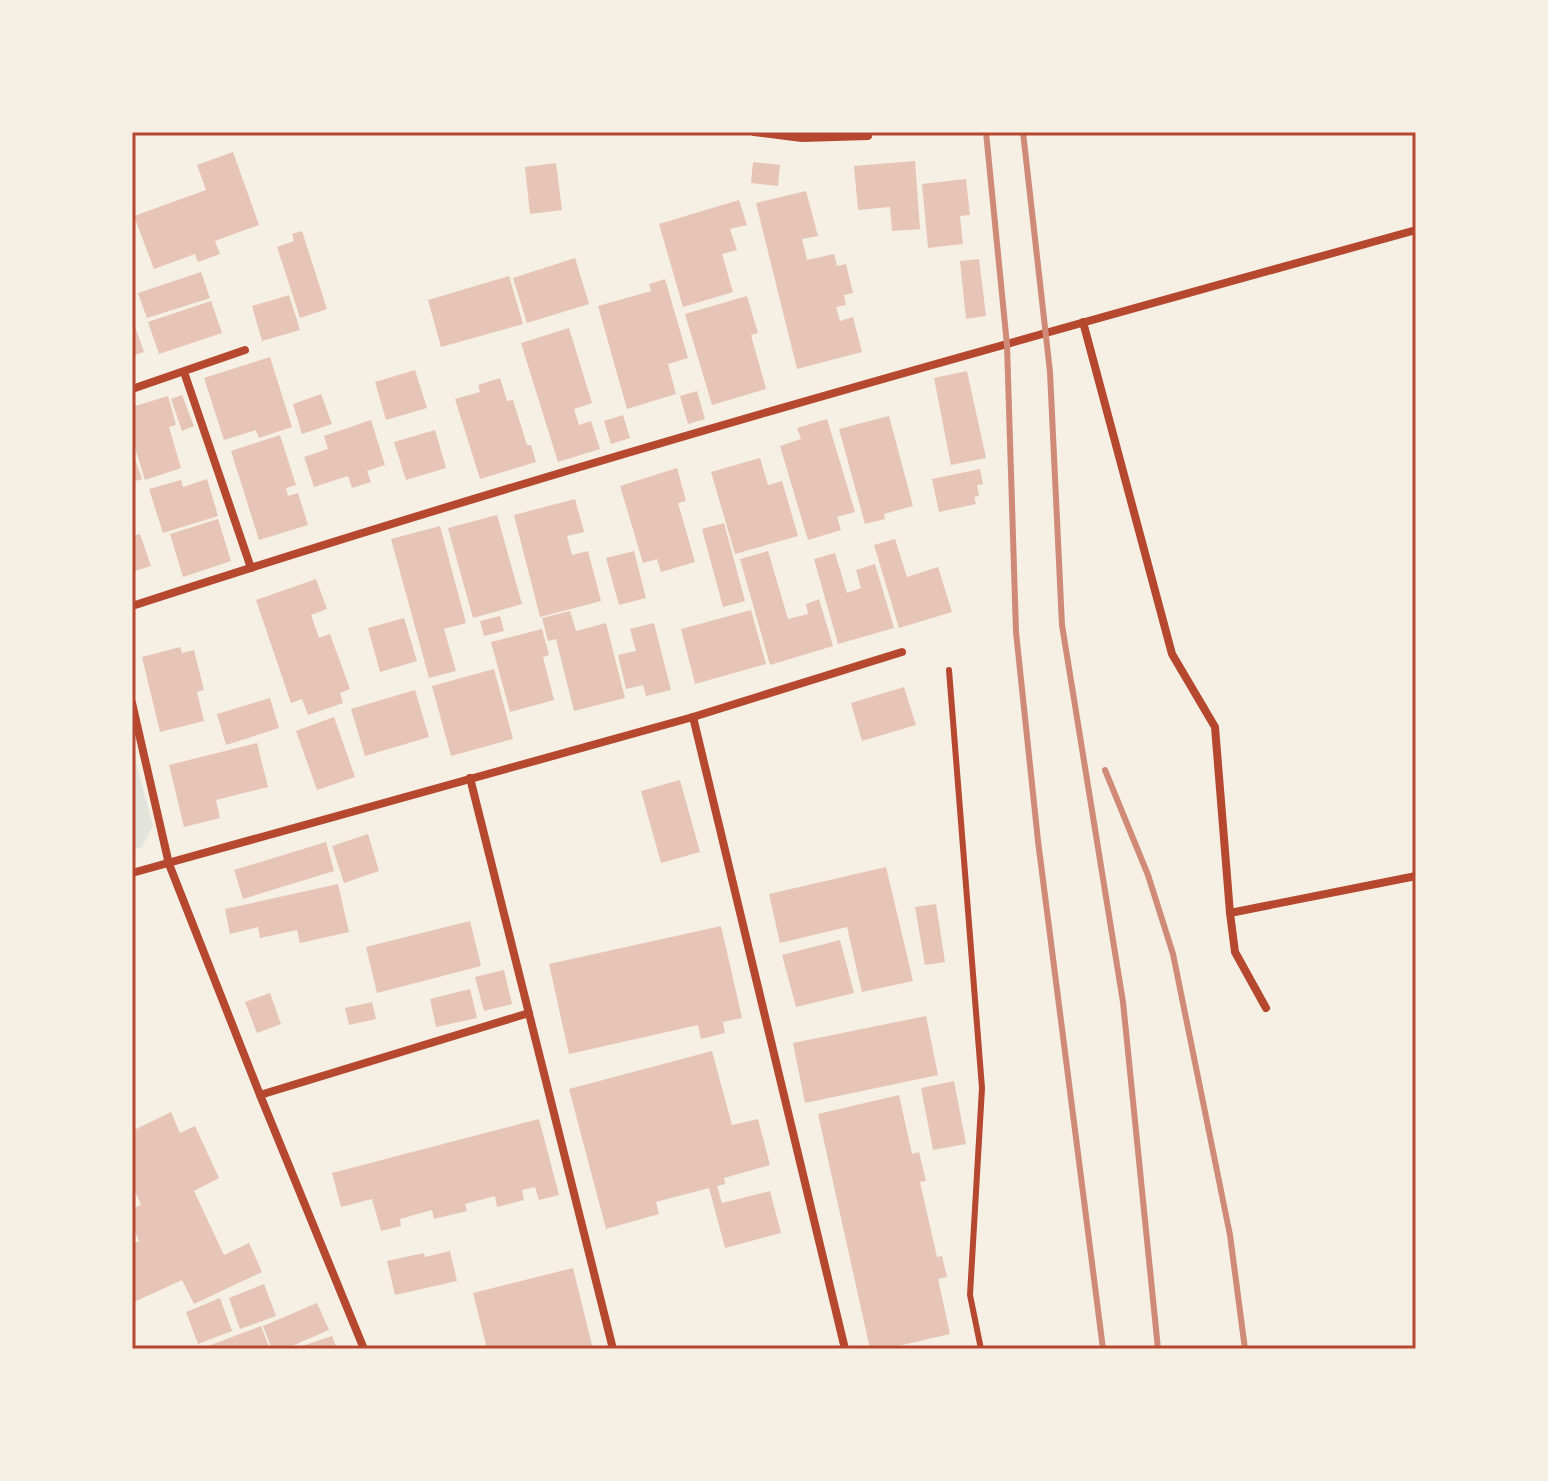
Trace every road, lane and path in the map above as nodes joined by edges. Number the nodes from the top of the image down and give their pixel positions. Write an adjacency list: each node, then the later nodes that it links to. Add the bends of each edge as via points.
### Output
1 (754, 132): 2 (street, via 802,138 868,136)
2 (867, 132)
3 (1416, 230): 4 (street)
4 (1083, 322): 8 (street); 18 (street, via 1172,654 1215,727)
5 (245, 350): 6 (street)
6 (184, 372): 7 (street); 8 (street)
7 (132, 389)
8 (251, 568): 9 (street)
9 (132, 606)
10 (902, 652): 13 (street)
11 (949, 670): 25 (lane, via 982,1088 970,1295)
12 (132, 703): 15 (street)
13 (693, 717): 14 (street); 24 (street)
14 (470, 778): 15 (street); 20 (street)
15 (169, 864): 16 (street); 21 (street)
16 (132, 873)
17 (1416, 876): 18 (street)
18 (1230, 913): 19 (street, via 1235,952)
19 (1266, 1008)
20 (529, 1013): 21 (street); 23 (street)
21 (260, 1095): 22 (street)
22 (364, 1349)
23 (613, 1349)
24 (845, 1349)
25 (981, 1349)

